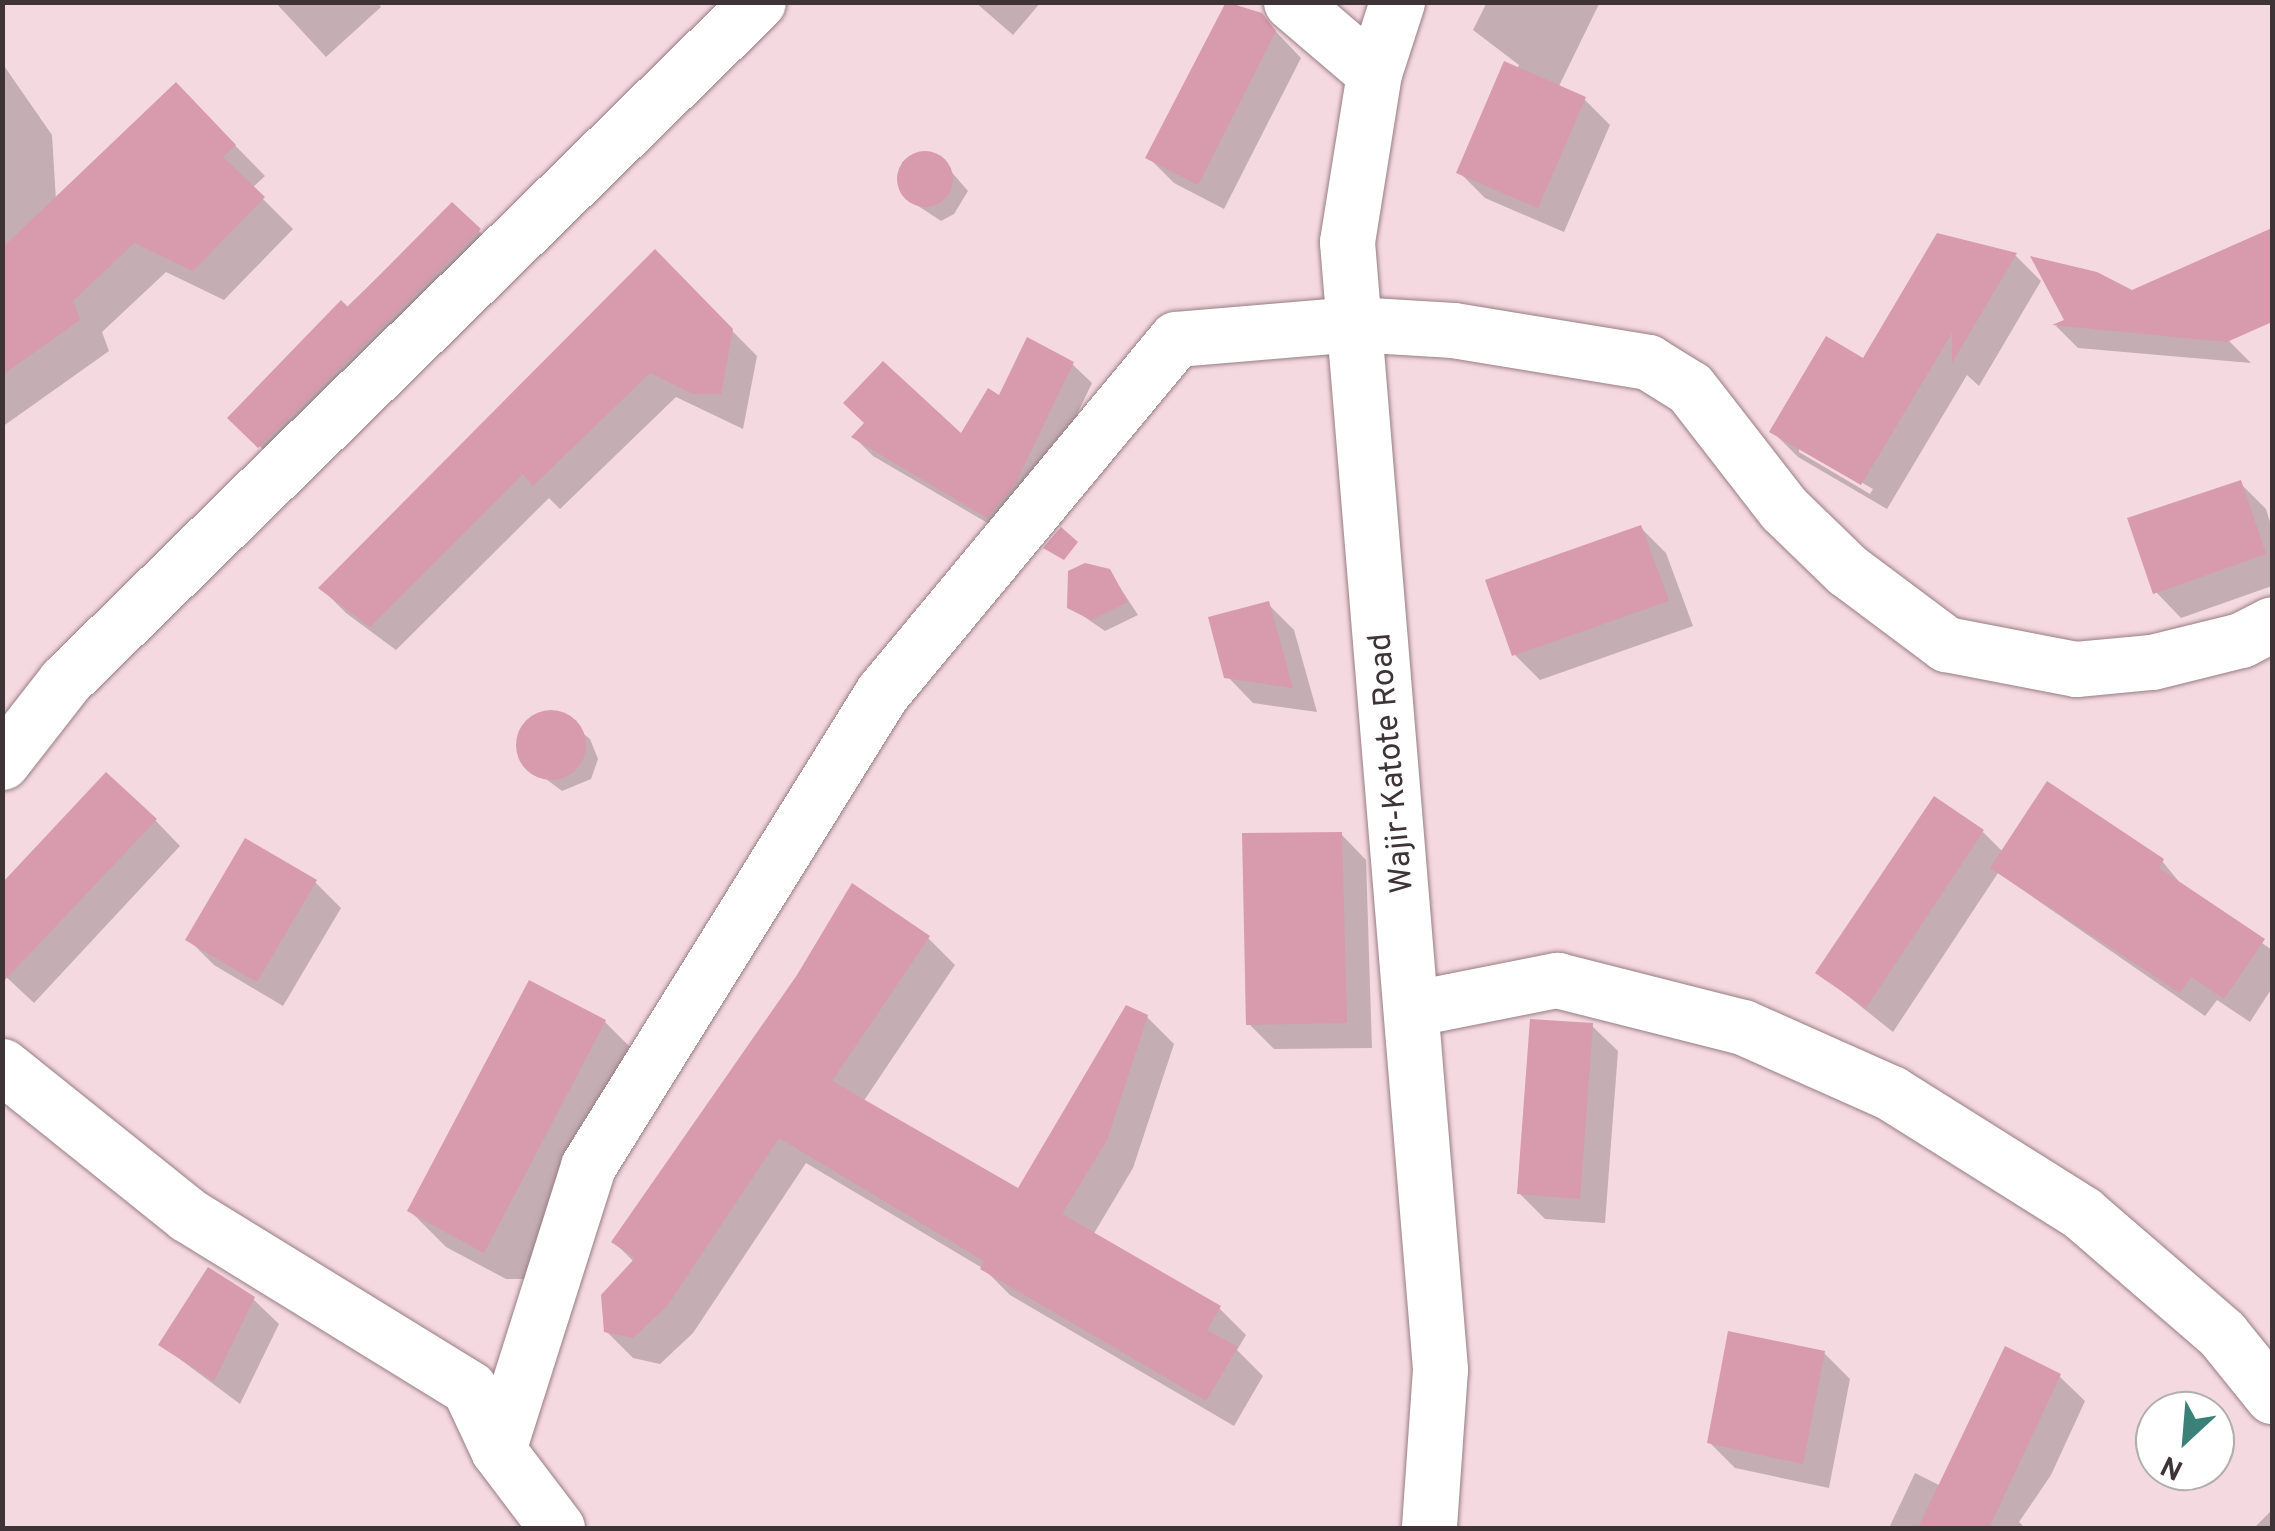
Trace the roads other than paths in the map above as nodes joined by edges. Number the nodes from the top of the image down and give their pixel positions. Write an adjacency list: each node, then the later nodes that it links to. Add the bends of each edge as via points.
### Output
1 (758, 2): 7 (street, via 65,681)
2 (1291, 2): 4 (street)
3 (1397, 2): 4 (street, Wajir-Katote Road)
4 (1374, 73): 5 (street, Wajir-Katote Road, via 1347,242)
5 (1354, 324): 6 (street, via 1453,330 1648,362 1690,388 1784,509 1846,570 1946,644 2076,669 2152,662 2241,640); 8 (street, Wajir-Katote Road); 11 (street, via 1176,339 882,693 588,1166)
6 (2272, 624)
7 (2, 762)
8 (1415, 1008): 10 (street, via 1557,980 1743,1027 1891,1093 2082,1213 2222,1334); 13 (street, Wajir-Katote Road, via 1440,1370)
9 (2, 1066): 11 (street, via 188,1215 469,1388)
10 (2272, 1396)
11 (498, 1450): 12 (street)
12 (557, 1528)
13 (1429, 1528)

